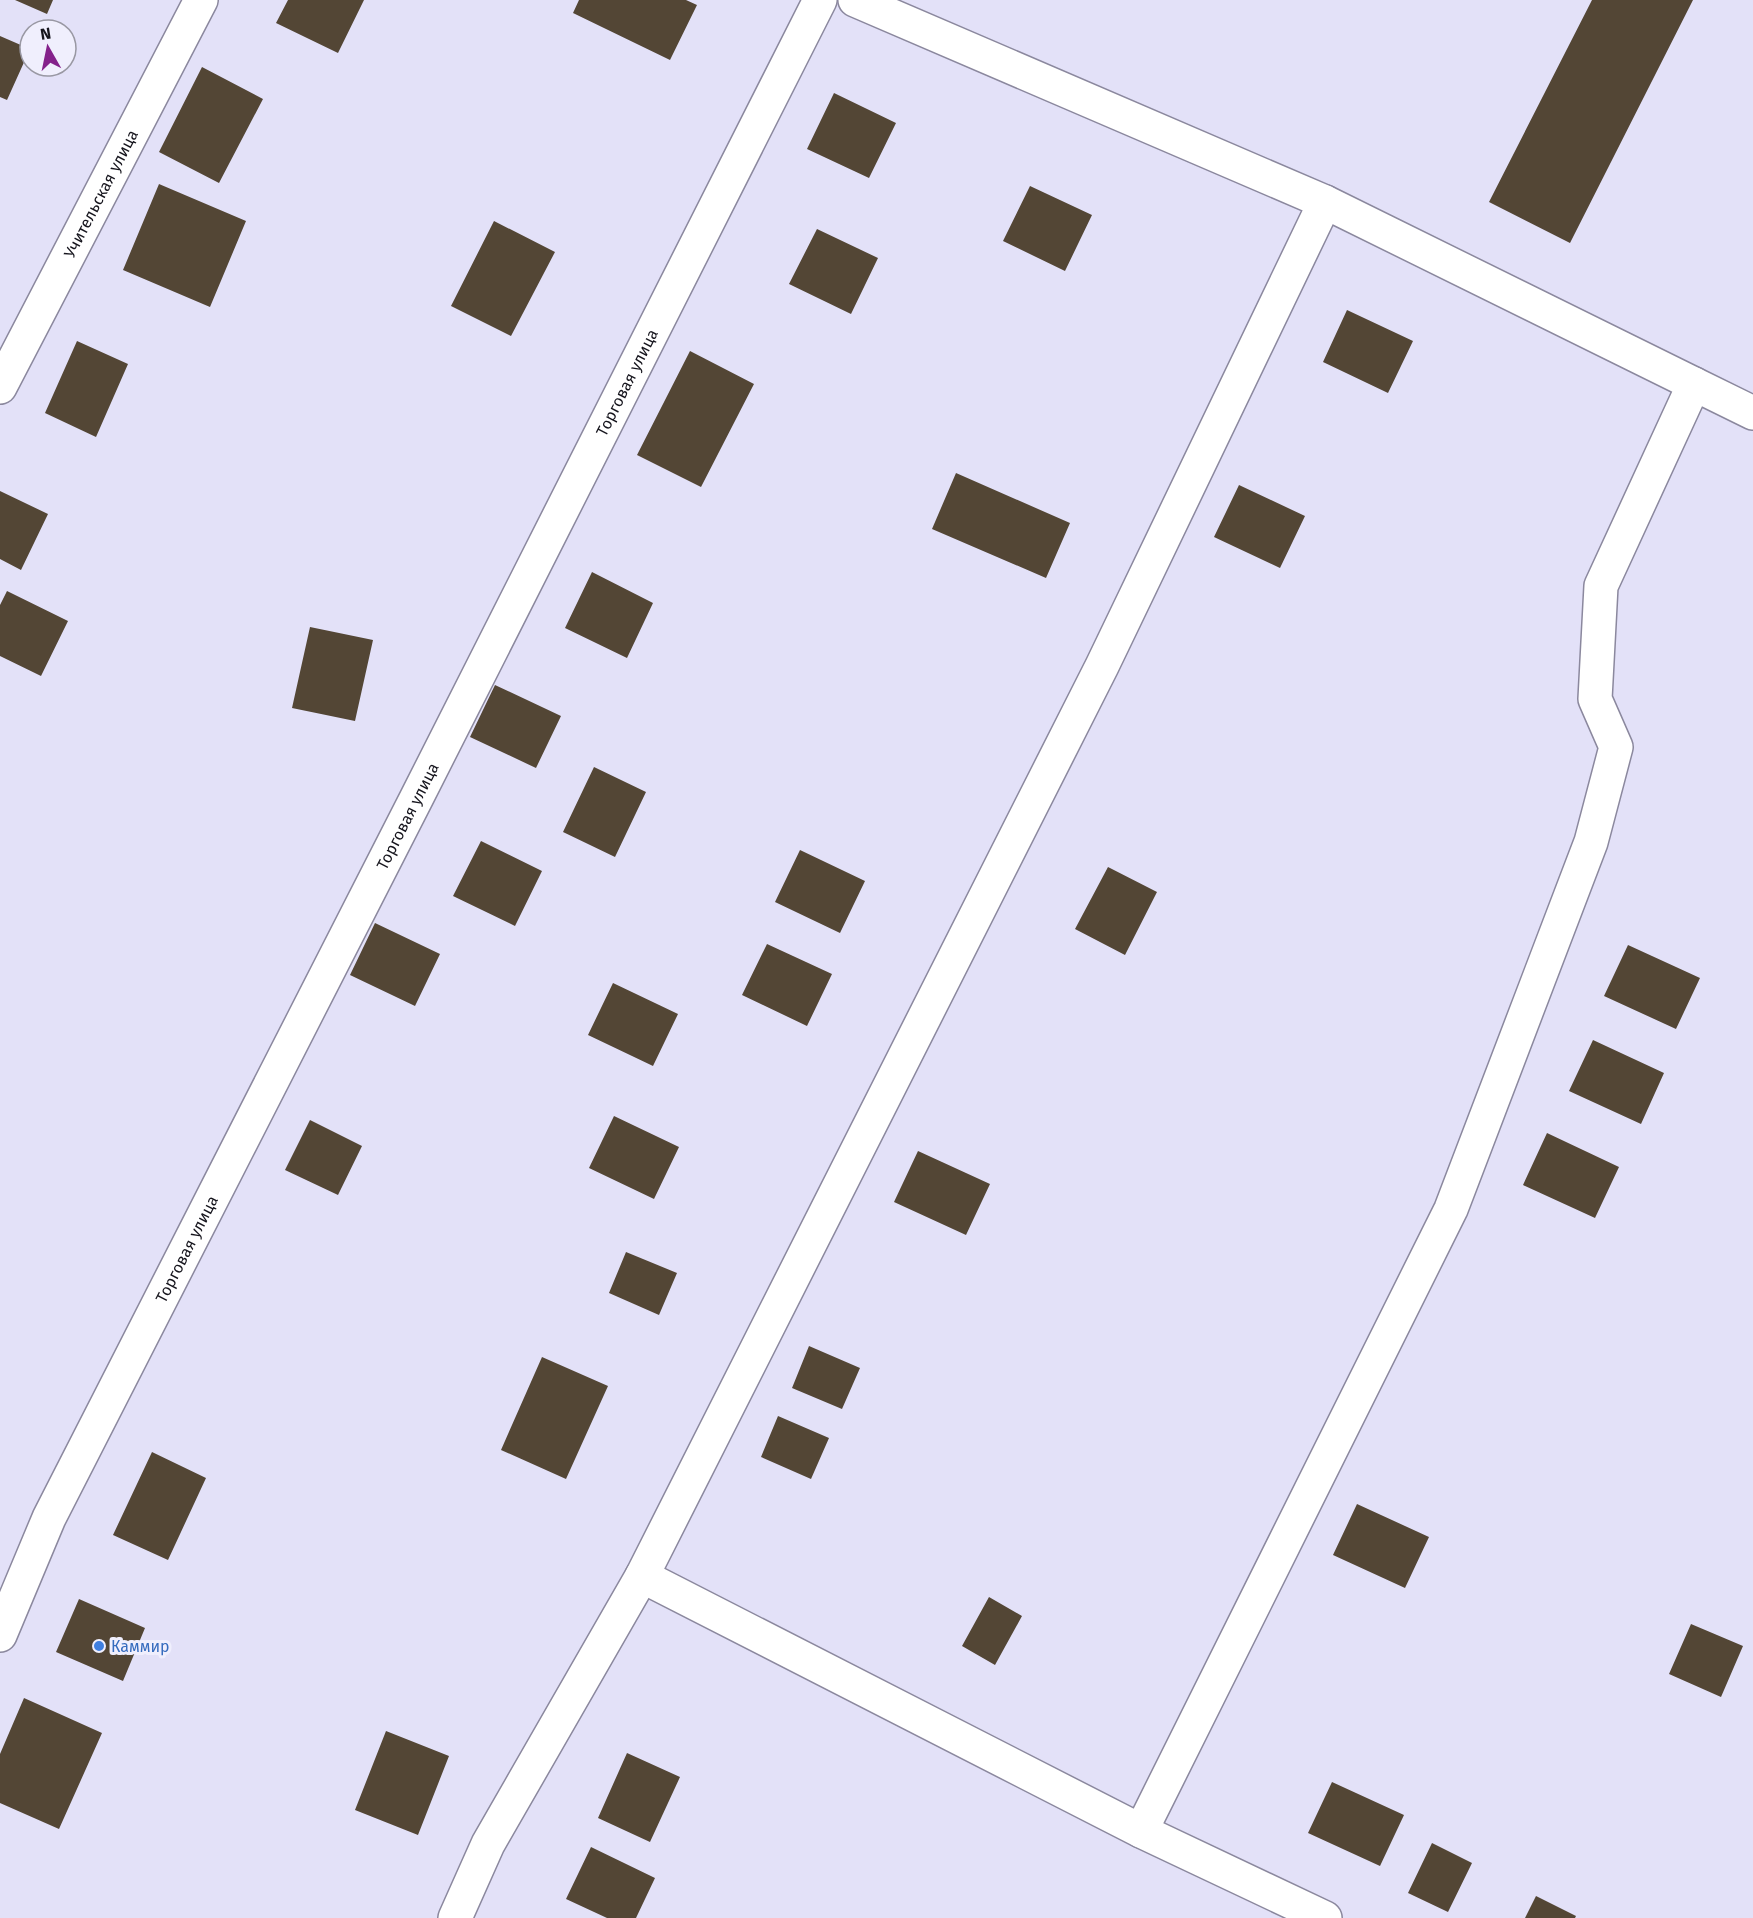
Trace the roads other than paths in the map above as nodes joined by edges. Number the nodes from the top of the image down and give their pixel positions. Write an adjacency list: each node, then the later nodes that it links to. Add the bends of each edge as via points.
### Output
1 (201, 0): 6 (street, Учительская улица)
2 (820, 0): 9 (street, Торговая улица, via 49,1518)
3 (855, 0): 4 (street)
4 (1325, 202): 5 (street); 8 (street, via 1102,666)
5 (1694, 384): 7 (street); 10 (street, via 1601,586 1595,699 1616,747 1591,842 1464,1176)
6 (0, 387)
7 (1753, 413)
8 (642, 1576): 10 (street); 11 (street, via 488,1844)
9 (0, 1635)
10 (1141, 1831): 12 (street)
11 (455, 1918)
12 (1325, 1918)

